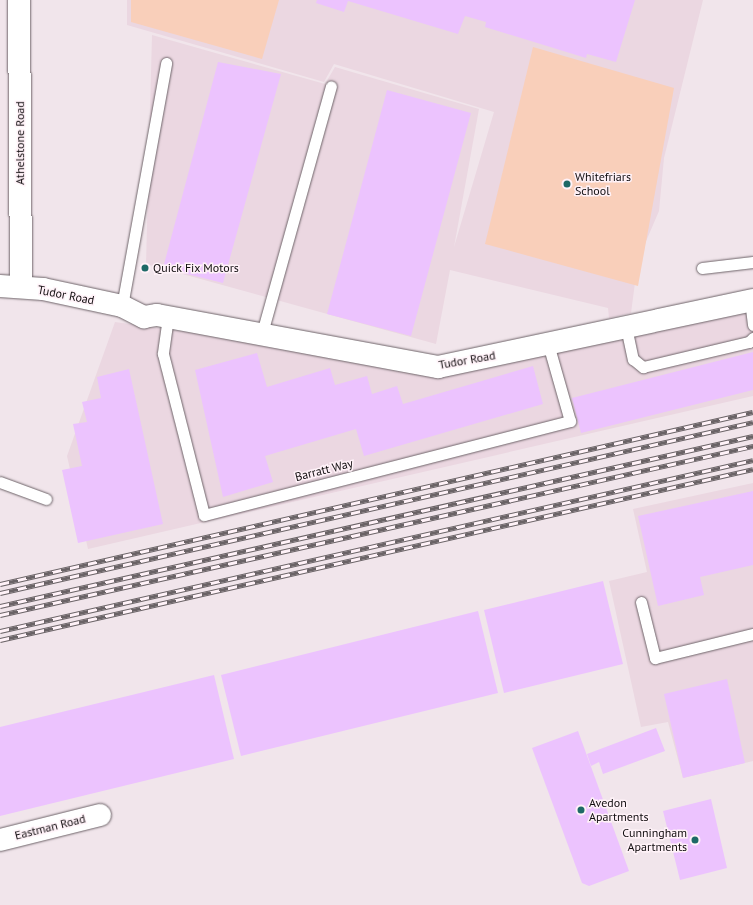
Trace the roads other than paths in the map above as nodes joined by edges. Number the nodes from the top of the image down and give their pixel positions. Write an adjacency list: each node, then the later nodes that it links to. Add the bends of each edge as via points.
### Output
1 (13, 8): 6 (street, Athelstone Road)
2 (166, 63): 8 (lane)
3 (331, 86): 12 (lane)
4 (753, 262): 5 (lane)
5 (702, 268)
6 (10, 286): 8 (street, Tudor Road)
7 (751, 300): 10 (lane); 11 (street, Tudor Road)
8 (127, 307): 9 (street, Tudor Road, via 144,317)
9 (162, 316): 12 (street, Tudor Road); 14 (lane, Barratt Way, via 163,354 204,515 570,421)
10 (753, 325)
11 (626, 326): 13 (lane, via 633,359 643,367 749,342); 14 (street, Tudor Road)
12 (262, 333): 14 (street, Tudor Road, via 438,367)
13 (753, 338)
14 (548, 344)
15 (0, 482): 16 (lane)
16 (46, 499)
17 (641, 602): 18 (lane, via 655,658)
18 (753, 634)
19 (100, 814): 20 (street, Eastman Road)
20 (0, 840)

